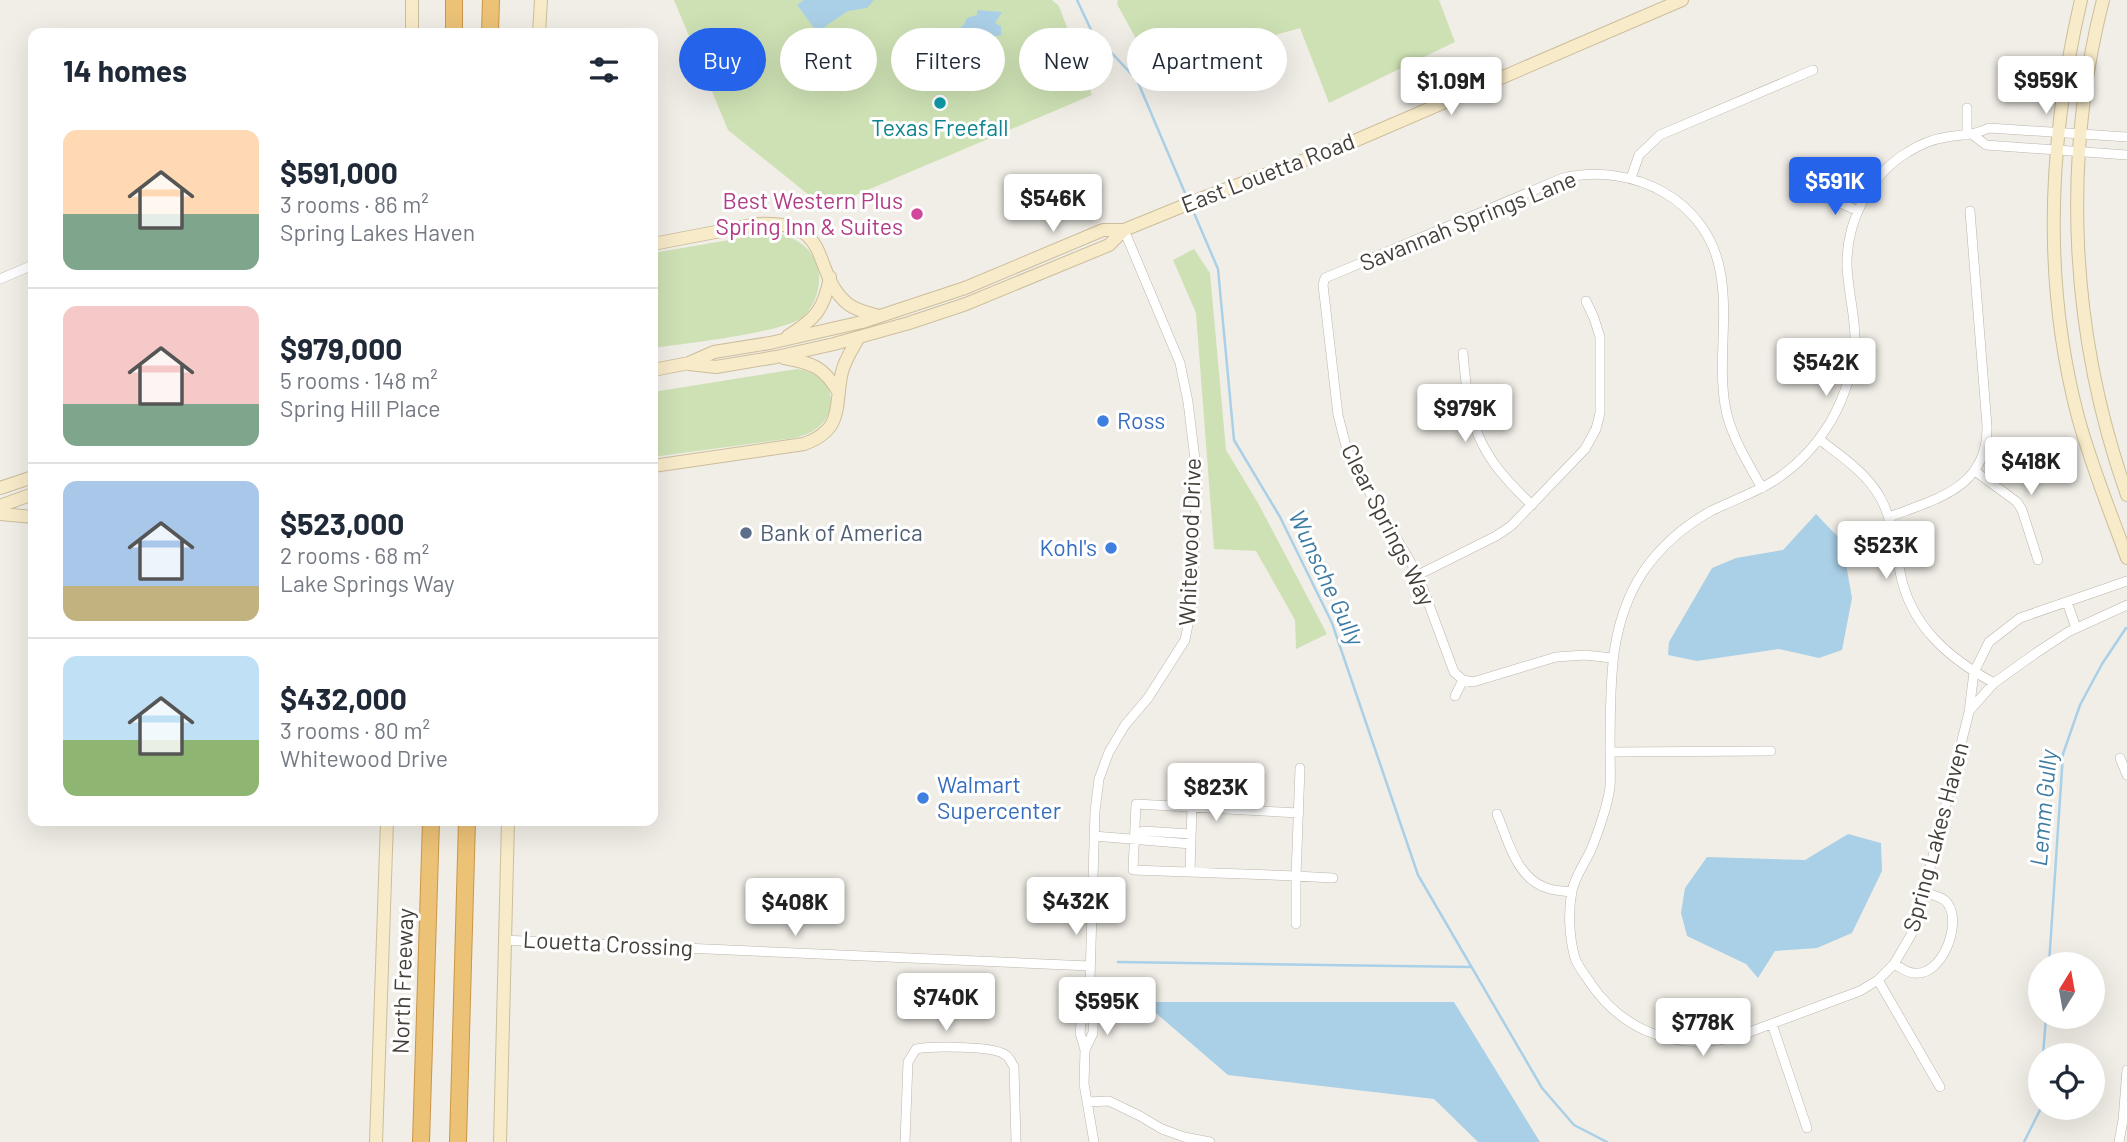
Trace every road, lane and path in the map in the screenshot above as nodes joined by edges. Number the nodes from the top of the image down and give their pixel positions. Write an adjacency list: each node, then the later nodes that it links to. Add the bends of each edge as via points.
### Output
1 (412, 0): 8 (main road)
2 (454, 0): 9 (highway)
3 (491, 0): 10 (highway)
4 (541, 0): 11 (main road)
5 (1682, 0): 27 (main road, East Louetta Road, via 1345,145)
6 (2081, 0): 15 (main road)
7 (2103, 0): 16 (main road)
8 (412, 28)
9 (454, 28)
10 (490, 28)
11 (538, 28)
12 (1813, 70): 23 (street, via 1660,135 1639,155)
13 (1967, 108): 17 (street)
14 (2011, 129): 15 (street, Spring Lakes Haven); 17 (street, Spring Lakes Haven, via 1989,128); 19 (street)
15 (2058, 132): 16 (street, Spring Lakes Haven); 20 (main road)
16 (2081, 134): 18 (street, Spring Lakes Haven); 21 (main road)
17 (1970, 135): 19 (street, via 1986,145); 25 (street, Spring Lakes Haven, via 1941,138 1902,156 1869,190)
18 (2127, 139): 22 (street)
19 (2011, 147): 20 (street)
20 (2056, 150): 21 (street); 57 (main road, via 2056,274 2070,385 2088,454)
21 (2079, 152): 22 (street); 50 (main road, via 2076,228 2084,318 2101,410)
22 (2127, 155)
23 (1630, 178): 32 (street, Savannah Springs Lane, via 1597,173 1563,178); 49 (street, Savannah Springs Lane, via 1681,204 1701,226 1717,257 1723,287 1726,408 1734,436)
24 (1825, 196): 25 (street)
25 (1858, 211): 44 (street, Spring Lakes Haven, via 1847,264 1854,323 1852,362 1840,403)
26 (1970, 211): 46 (street, via 1987,433)
27 (1124, 230): 33 (main road, East Louetta Road, via 1102,230); 35 (main road, East Louetta Road, via 1109,244); 82 (street, Whitewood Drive, via 1180,363 1188,401 1197,476 1192,604 1185,640 1109,752 1099,779)
28 (658, 243): 30 (main road, via 775,223 813,241)
29 (28, 267): 31 (street)
30 (830, 277): 36 (main road, via 849,304); 38 (main road, via 820,311)
31 (0, 278)
32 (1324, 280): 59 (street, Clear Springs Way, via 1344,441)
33 (952, 292): 35 (main road); 36 (main road, East Louetta Road)
34 (1586, 300): 52 (street, via 1600,337 1599,419 1591,442)
35 (941, 312): 37 (main road, East Louetta Road)
36 (880, 316): 38 (main road, East Louetta Road)
37 (859, 337): 40 (main road, East Louetta Road); 43 (main road, via 845,362)
38 (782, 341): 41 (main road, East Louetta Road, via 714,352)
39 (1463, 353): 52 (street, via 1468,403 1479,438 1497,468)
40 (776, 357): 41 (main road, East Louetta Road, via 716,368); 43 (main road, via 821,369)
41 (689, 363): 42 (main road, East Louetta Road)
42 (658, 369)
43 (839, 393): 45 (main road, via 834,422 818,439)
44 (1819, 439): 49 (street, Spring Lakes Haven, via 1789,470); 56 (street, via 1866,478)
45 (658, 465)
46 (1975, 471): 56 (street, via 1948,494); 58 (street, via 2017,502)
47 (28, 479): 48 (main road)
48 (0, 488)
49 (1762, 488): 64 (street, Spring Lakes Haven, via 1692,523 1658,552 1631,595)
50 (2127, 495)
51 (28, 496): 53 (main road)
52 (1532, 505): 59 (street, via 1496,536)
53 (0, 506)
54 (0, 514): 55 (main road)
55 (28, 517)
56 (1889, 517): 65 (street, via 1904,590 1915,615 1935,641)
57 (2127, 558)
58 (2038, 559)
59 (1418, 575): 66 (street, Clear Springs Way, via 1452,669)
60 (2127, 582): 61 (street)
61 (2067, 602): 63 (street); 65 (street, via 2020,618 1989,642)
62 (2127, 605): 63 (street)
63 (2076, 628): 67 (street)
64 (1612, 658): 66 (street, via 1556,657 1485,680); 71 (street, Spring Lakes Haven)
65 (1974, 672): 67 (street); 69 (street, Spring Lakes Haven)
66 (1463, 680): 68 (street)
67 (1994, 683): 69 (street)
68 (1455, 696)
69 (1969, 712): 89 (street, Spring Lakes Haven)
70 (1771, 751): 71 (street)
71 (1610, 752): 88 (street, Spring Lakes Haven, via 1610,789)
72 (2120, 758): 74 (street)
73 (1300, 768): 76 (street)
74 (2127, 775)
75 (1192, 811): 76 (street); 83 (street, via 1136,804); 84 (street)
76 (1299, 813): 86 (street)
77 (1497, 814): 88 (street, via 1520,869 1531,881)
78 (387, 826): 104 (main road)
79 (431, 826): 105 (highway, North Freeway)
80 (467, 826): 106 (highway)
81 (508, 826): 91 (main road)
82 (1094, 836): 83 (street); 93 (street, Whitewood Drive)
83 (1134, 838): 84 (street); 85 (street, via 1133,870)
84 (1191, 839): 85 (street)
85 (1190, 872): 86 (street)
86 (1296, 876): 87 (street); 90 (street)
87 (1333, 877)
88 (1572, 892): 98 (street, Spring Lakes Haven, via 1570,919 1576,960 1600,997 1629,1022 1658,1036 1700,1043 1718,1042)
89 (1924, 892): 92 (street, Spring Lakes Haven, via 1910,935); 92 (street, via 1943,899 1951,908 1946,951 1922,973)
90 (1296, 923)
91 (504, 940): 93 (street, Louetta Crossing); 107 (main road)
92 (1894, 964): 95 (street, Spring Lakes Haven)
93 (1090, 966): 94 (street, Whitewood Drive)
94 (1090, 979): 96 (street, via 1085,985); 97 (street)
95 (1878, 980): 98 (street, Spring Lakes Haven); 101 (street)
96 (1082, 1015): 97 (street); 99 (street)
97 (1093, 1016): 99 (street, via 1093,1033)
98 (1772, 1024): 103 (street)
99 (1085, 1051): 102 (street)
100 (2127, 1070): 112 (street)
101 (1940, 1087)
102 (1087, 1102): 110 (street); 111 (street, via 1109,1101 1162,1129)
103 (1807, 1128)
104 (376, 1142)
105 (421, 1142)
106 (458, 1142)
107 (500, 1142)
108 (905, 1142): 109 (street, via 908,1062 916,1049 927,1046 1004,1053 1014,1067)
109 (1016, 1142)
110 (1094, 1142)
111 (1210, 1142)
112 (2119, 1142)

